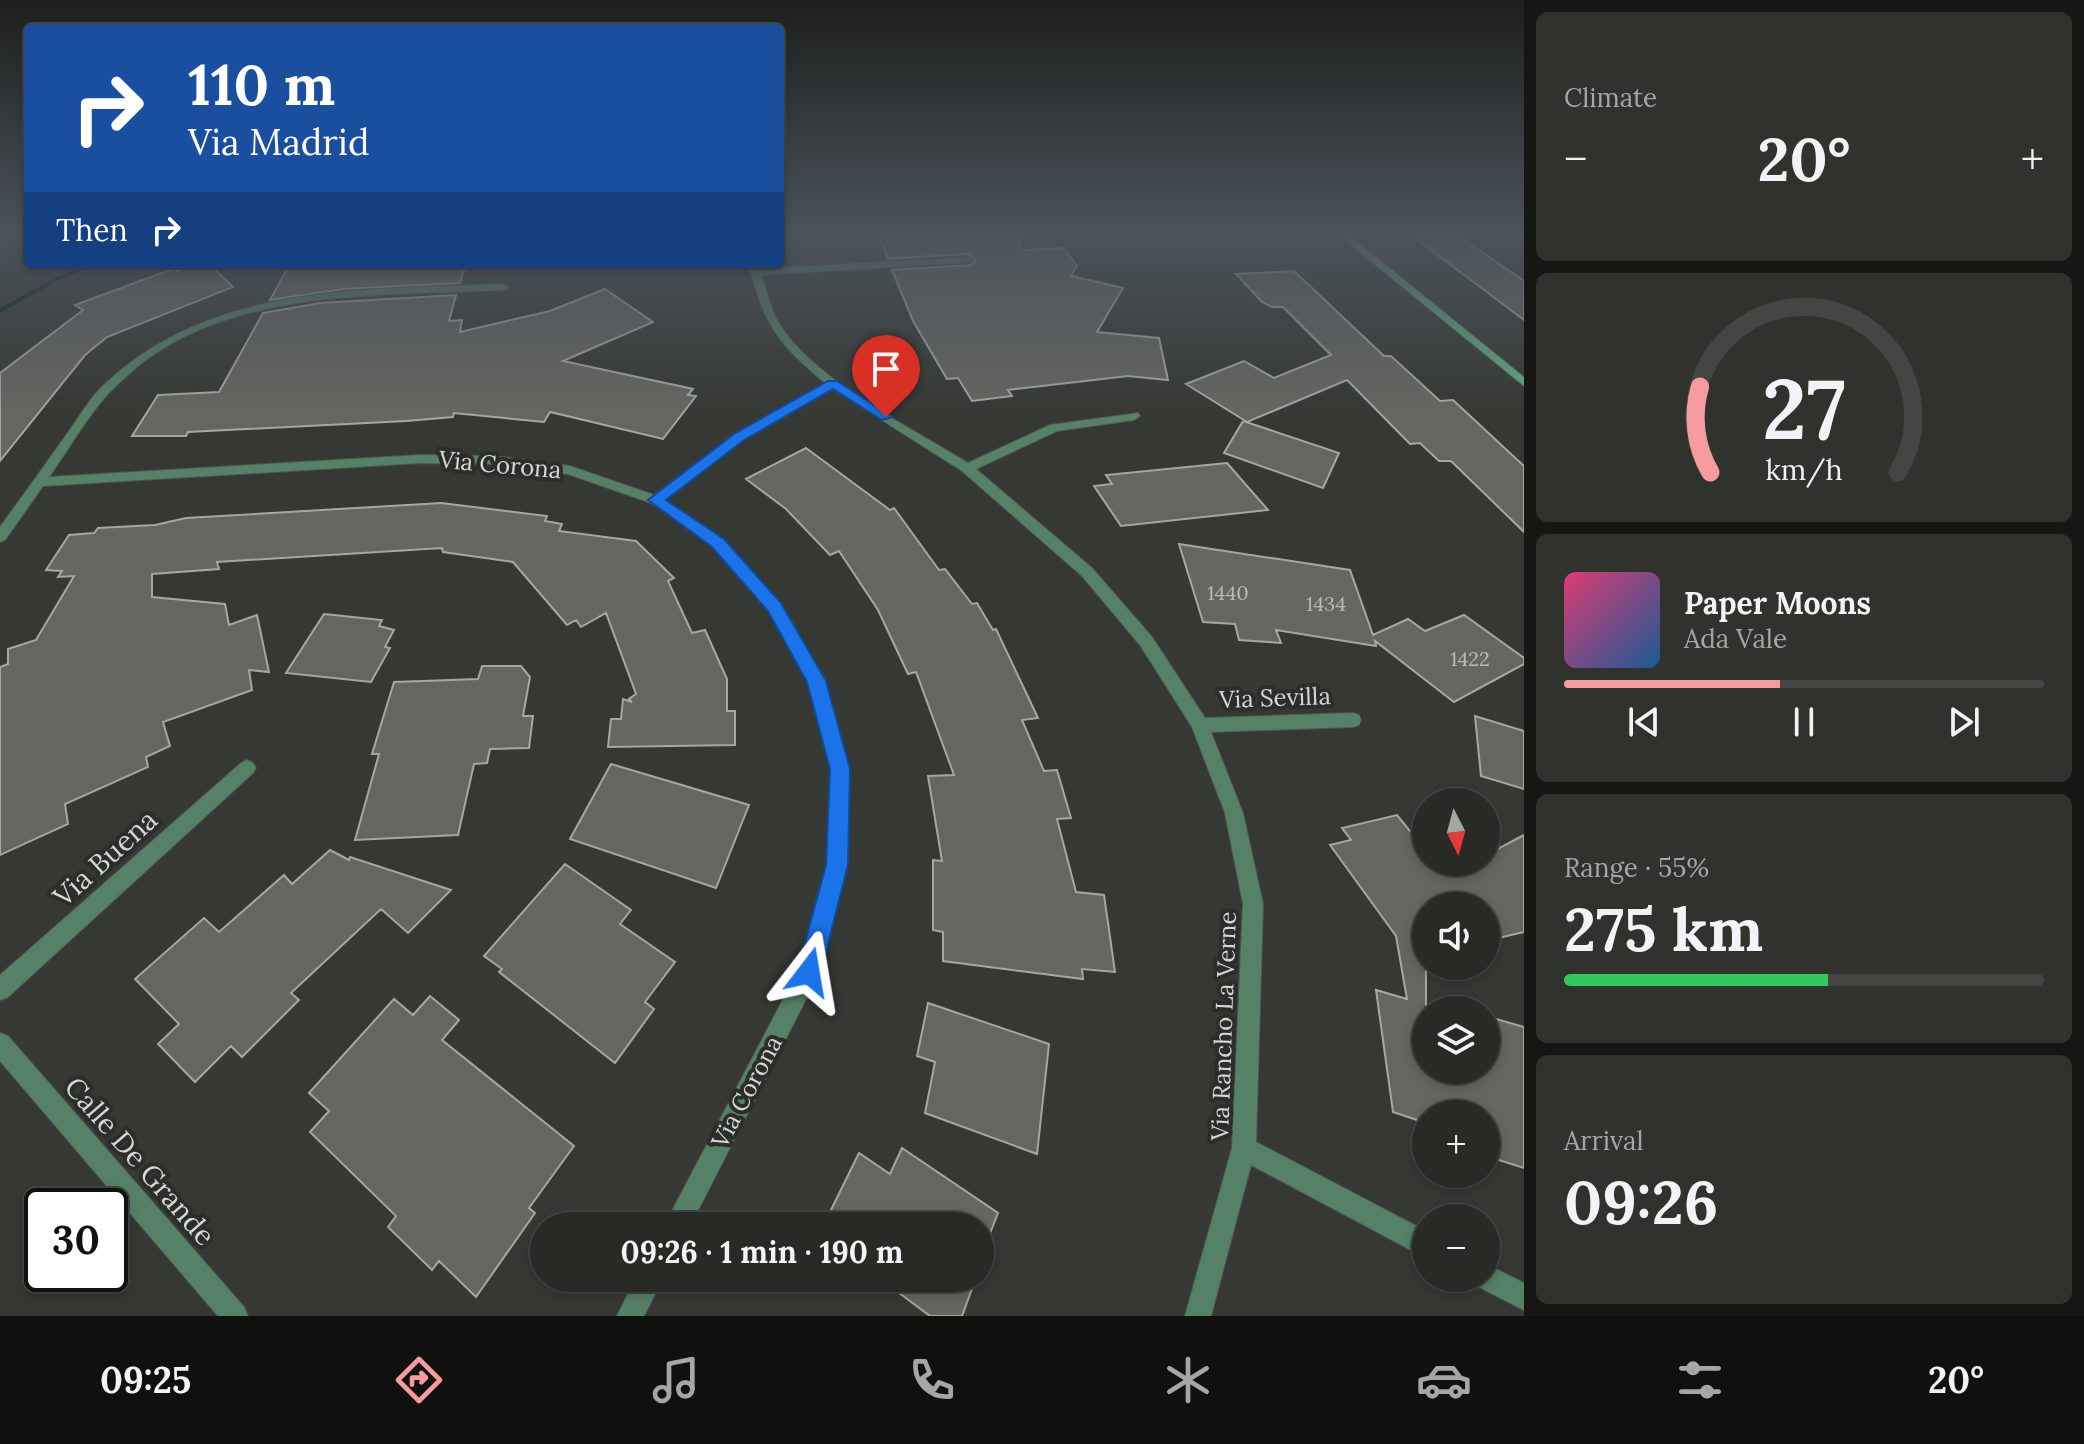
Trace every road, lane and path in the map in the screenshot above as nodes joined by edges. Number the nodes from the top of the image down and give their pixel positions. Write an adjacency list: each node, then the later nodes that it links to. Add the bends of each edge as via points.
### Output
1 (390, 293): 8 (street, via 310,298 220,319 172,339 106,389)
2 (762, 293): 5 (street, Via Rancho La Verne, via 778,331)
3 (1415, 293): 4 (main road)
4 (1524, 383)
5 (833, 384): 7 (street, Via Rancho La Verne); 9 (street, via 739,437)
6 (1134, 416): 7 (street, via 1054,428)
7 (967, 468): 12 (street, Via Rancho La Verne, via 1087,572 1146,641)
8 (39, 482): 9 (street, Via Corona, via 420,459 495,460 570,470); 10 (street)
9 (656, 500): 17 (street, Via Corona, via 718,543 775,607 816,681 840,769 837,865 809,972)
10 (0, 537)
11 (1353, 720): 12 (street, Via Sevilla)
12 (1200, 725): 16 (street, Via Rancho La Verne, via 1234,813 1253,904)
13 (247, 768): 14 (street, Via Buena)
14 (0, 989)
15 (0, 1044): 22 (street, Calle De Grande)
16 (1244, 1148): 18 (street); 24 (street, Via Rancho La Verne)
17 (684, 1212)
18 (1412, 1238)
19 (1500, 1284): 21 (street)
20 (643, 1292): 23 (street)
21 (1524, 1297)
22 (235, 1316)
23 (630, 1316)
24 (1198, 1316)

